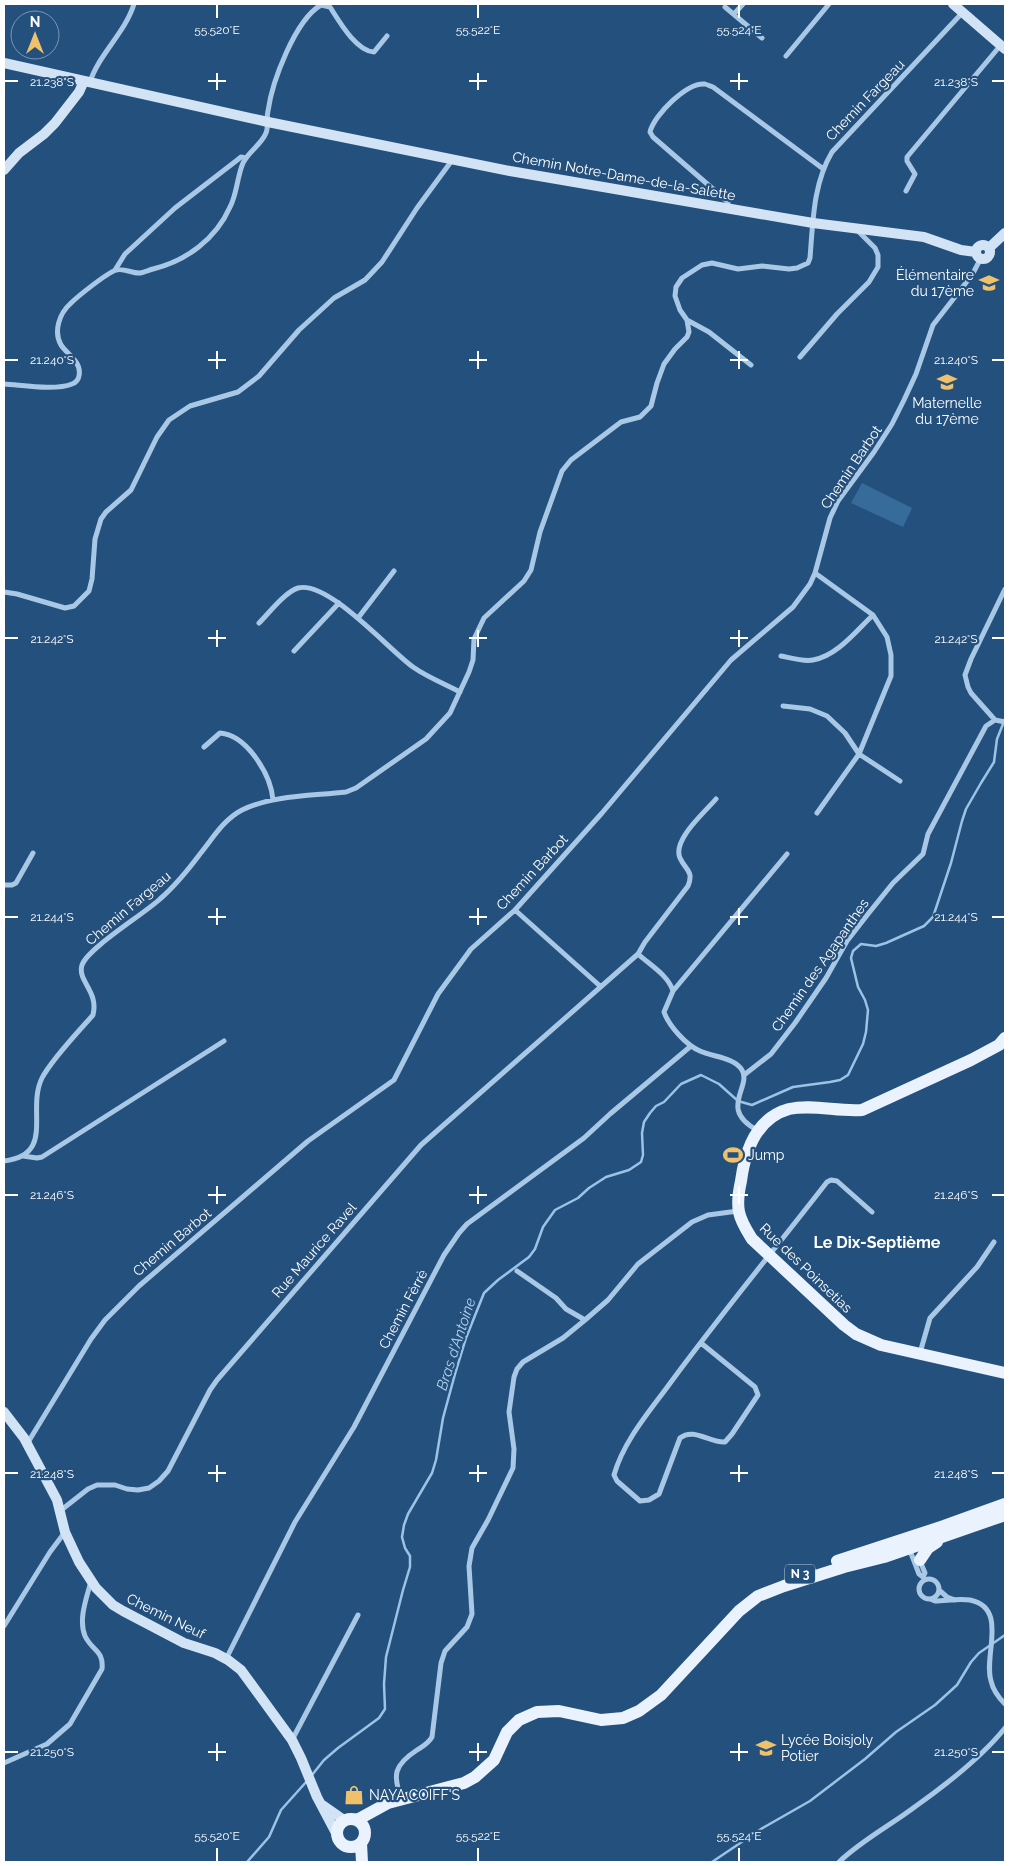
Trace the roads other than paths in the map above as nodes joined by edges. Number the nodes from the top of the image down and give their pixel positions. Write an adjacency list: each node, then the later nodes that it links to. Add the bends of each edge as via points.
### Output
1 (134, 4): 14 (street, via 120,34)
2 (322, 4): 9 (street, via 330,7 350,36 369,52 374,52); 15 (street, via 299,28 276,76 267,112)
3 (743, 4): 8 (street)
4 (829, 4): 12 (street)
5 (953, 4): 7 (street)
6 (725, 7): 8 (street)
7 (963, 12): 11 (street); 18 (street, Chemin Fargeau, via 844,137)
8 (734, 14): 10 (street)
9 (387, 36)
10 (762, 38)
11 (1003, 47): 20 (street, via 907,158 915,174)
12 (786, 56)
13 (4, 64): 14 (street, Chemin Notre-Dame-de-la-Salette)
14 (87, 81): 15 (street, Chemin Notre-Dame-de-la-Salette); 19 (street, via 55,123)
15 (268, 122): 16 (street, via 266,134); 17 (street, Chemin Notre-Dame-de-la-Salette)
16 (246, 158): 26 (street, via 236,161 175,208 125,254); 26 (street, via 231,207 196,250 164,266 139,273)
17 (453, 159): 21 (street, Chemin Notre-Dame-de-la-Salette); 34 (street, via 382,262 365,280 334,298 299,330 259,376 238,392 190,406 169,420 131,490 101,519 89,591 74,606 65,608)
18 (822, 168): 21 (street, via 713,87 698,86 668,103 652,124 650,132 728,202); 22 (street, Chemin Fargeau)
19 (4, 170)
20 (906, 191)
21 (728, 208): 22 (street, Chemin Notre-Dame-de-la-Salette)
22 (813, 223): 23 (street, Chemin Notre-Dame-de-la-Salette); 27 (street, Chemin Fargeau, via 810,258 804,266 738,269 712,263 687,274 678,283 675,296)
23 (857, 230): 25 (street, Chemin Notre-Dame-de-la-Salette, via 924,237); 28 (street, via 875,248 878,267 869,282)
24 (1005, 233): 25 (street, via 988,248 985,245 977,248)
25 (979, 255): 32 (street, Chemin Barbot, via 972,275 932,325 916,374 892,424 838,501)
26 (116, 270): 30 (street, via 71,303 61,316 58,337 78,365 76,382 59,387)
27 (687, 320): 29 (street, via 709,332); 41 (street, Chemin Fargeau, via 687,337 664,364 648,410 640,417 620,422 571,460 562,471 543,522 531,570 524,581 484,618 477,631 473,660)
28 (800, 357)
29 (750, 365)
30 (4, 384)
31 (394, 571): 37 (street)
32 (815, 573): 36 (street); 54 (street, Chemin Barbot, via 793,607 730,660 602,813)
33 (1005, 589): 43 (street, via 965,675 971,693)
34 (4, 592)
35 (338, 603): 37 (street); 38 (street, via 313,589 298,588); 39 (street)
36 (873, 615): 40 (street, via 827,655 812,661); 46 (street, via 887,637 891,676)
37 (358, 618): 41 (street, via 413,667)
38 (259, 623)
39 (294, 651)
40 (781, 656)
41 (460, 692): 49 (street, Chemin Fargeau, via 450,713 426,740 356,788 346,792)
42 (783, 706): 46 (street, via 810,709 827,716 845,733)
43 (995, 720): 44 (street); 61 (street, Chemin des Agapanthes, via 986,726 953,785 928,834 923,854 893,883 868,914 771,1054)
44 (1005, 722)
45 (204, 747): 49 (street, via 220,733 234,736 265,771)
46 (859, 754): 47 (street); 50 (street)
47 (900, 780)
48 (716, 799): 55 (street, Rue Maurice Ravel, via 683,836 679,849 691,878 688,886)
49 (273, 800): 63 (street, Chemin Fargeau, via 230,817 184,876 85,959 81,966 83,978 93,996 93,1014 42,1076 36,1094 35,1141 31,1150)
50 (817, 812)
51 (33, 853): 53 (street, via 16,883)
52 (787, 854): 57 (street)
53 (4, 885)
54 (515, 910): 56 (street); 75 (street, Chemin Barbot, via 471,949 438,994 394,1080 308,1141 139,1286 105,1320)
55 (638, 954): 56 (street, Rue Maurice Ravel); 57 (street, via 667,979)
56 (600, 986): 77 (street, Rue Maurice Ravel, via 421,1144 217,1380 164,1477 149,1488 138,1490 115,1485 88,1489)
57 (673, 991): 60 (street, via 664,1012 667,1020)
58 (1005, 1038): 62 (main road, Rue des Poinsetias, via 999,1045 971,1060 870,1107 851,1111 802,1107 772,1117)
59 (224, 1040): 63 (street, via 42,1157)
60 (691, 1046): 61 (street, via 734,1063); 91 (street, Chemin Fèrrè, via 584,1138 459,1233 444,1254 354,1427 295,1522)
61 (744, 1075): 62 (street, via 738,1111 742,1120)
62 (757, 1131): 65 (main road, Rue des Poinsetias, via 743,1166)
63 (23, 1155): 64 (street)
64 (4, 1161)
65 (739, 1210): 68 (main road, Rue des Poinsetias, via 752,1240); 70 (street, via 708,1215 692,1222 638,1264 608,1300)
66 (872, 1212): 68 (street, via 837,1181 831,1180)
67 (994, 1242): 72 (street, via 977,1267 930,1318)
68 (770, 1256): 71 (street); 72 (main road, Rue des Poinsetias, via 856,1334 881,1345)
69 (517, 1271): 70 (street)
70 (585, 1320): 97 (street, via 563,1338 523,1362 514,1377 508,1412 514,1449 513,1468 472,1548 469,1566 472,1614 467,1627 445,1651 432,1737 396,1770)
71 (701, 1343): 71 (street, via 755,1387 758,1395 725,1442 691,1433 680,1438 659,1494 640,1501 617,1481 614,1475 618,1460 630,1438)
72 (920, 1354): 73 (main road, Rue des Poinsetias)
73 (1004, 1370)
74 (4, 1412): 75 (street, Chemin Neuf)
75 (27, 1444): 77 (street, Chemin Neuf, via 57,1500)
76 (1005, 1504): 79 (main road, N 3)
77 (60, 1512): 80 (street, Chemin Neuf)
78 (1005, 1515): 79 (main road, N 3)
79 (949, 1530): 81 (main road, N 3); 83 (main road)
80 (65, 1532): 85 (street, Chemin Neuf); 90 (street)
81 (909, 1544): 82 (main road, N 3); 83 (street); 93 (main road, N 3, via 761,1587 747,1595 732,1607)
82 (884, 1557): 83 (main road); 93 (main road, N 3, via 758,1596 739,1611 661,1694)
83 (917, 1561): 84 (street)
84 (924, 1579): 86 (street, via 934,1581); 87 (street, via 919,1587 920,1594)
85 (91, 1580): 91 (street, Chemin Neuf, via 113,1605 123,1611 184,1643); 96 (street, via 82,1624 84,1635 103,1659 102,1669 70,1724 47,1744)
86 (938, 1590): 87 (street, via 937,1595); 88 (street)
87 (930, 1599): 88 (street)
88 (956, 1600): 92 (street, via 980,1603 991,1616 995,1629 990,1680)
89 (358, 1615): 95 (street)
90 (4, 1626)
91 (226, 1659): 95 (street, Chemin Neuf, via 241,1670)
92 (1005, 1704)
93 (639, 1711): 97 (main road, N 3, via 623,1718 601,1720 559,1710 537,1712 519,1720 507,1732 494,1760 475,1778)
94 (1005, 1728): 105 (street, via 957,1774)
95 (292, 1740): 98 (street, Chemin Neuf)
96 (4, 1764)
97 (400, 1801): 100 (main road, N 3, via 388,1803); 102 (main road, N 3, via 374,1819)
98 (320, 1804): 99 (street); 101 (street, Chemin Neuf)
99 (344, 1820): 100 (main road, N 3); 101 (main road)
100 (357, 1820): 102 (main road, via 363,1825)
101 (336, 1833): 102 (main road, via 341,1844)
102 (358, 1841): 103 (main road); 104 (main road)
103 (354, 1862)
104 (362, 1862)
105 (839, 1862)

